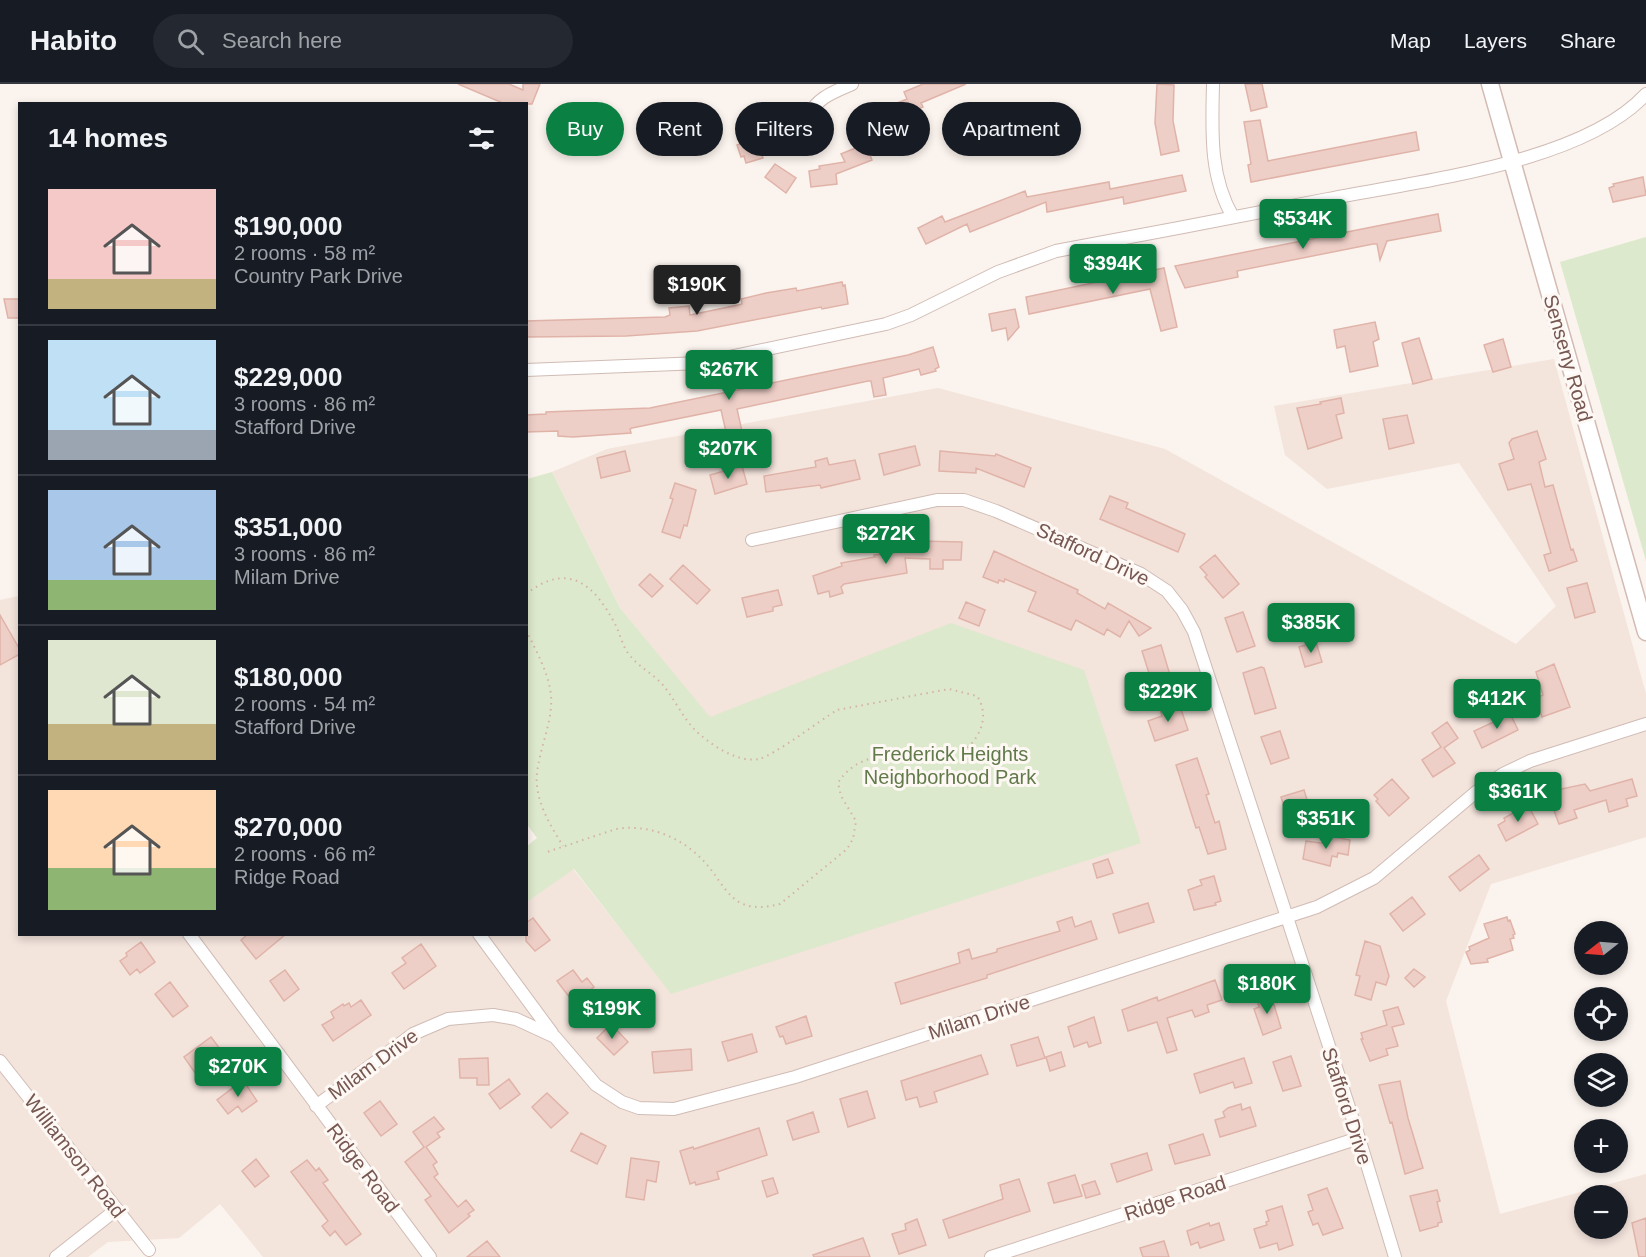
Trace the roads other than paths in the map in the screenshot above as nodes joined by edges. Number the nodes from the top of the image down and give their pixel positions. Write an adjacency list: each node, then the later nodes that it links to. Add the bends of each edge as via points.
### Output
1 (852, 84): 5 (street)
2 (1213, 84): 7 (street, via 1215,169)
3 (1490, 84): 6 (main road, Senseny Road)
4 (1646, 94): 6 (street, via 1610,125 1576,141)
5 (818, 102)
6 (1512, 160): 7 (street); 10 (main road, Senseny Road)
7 (1233, 217): 8 (street, via 1056,251 998,272 906,317 780,348 686,365)
8 (528, 370)
9 (752, 540): 12 (street, Stafford Drive, via 937,500 964,500 1119,563 1167,591 1194,632)
10 (1646, 632)
11 (1646, 724): 12 (street, Milam Drive, via 1550,754 1503,774 1374,878)
12 (1286, 918): 15 (street, Milam Drive, via 795,1077 674,1108 639,1108 610,1095); 18 (street, Stafford Drive)
13 (190, 936): 17 (street, Ridge Road)
14 (480, 936): 15 (street)
15 (555, 1037): 17 (street, Milam Drive, via 516,1019 493,1015 448,1019 413,1034)
16 (0, 1061): 19 (street, Williamson Road)
17 (316, 1106): 22 (street, Ridge Road)
18 (1359, 1138): 23 (street, Ridge Road); 24 (street, Stafford Drive)
19 (117, 1209): 20 (street, Williamson Road); 21 (street)
20 (149, 1250)
21 (56, 1257)
22 (430, 1257)
23 (991, 1257)
24 (1395, 1257)

